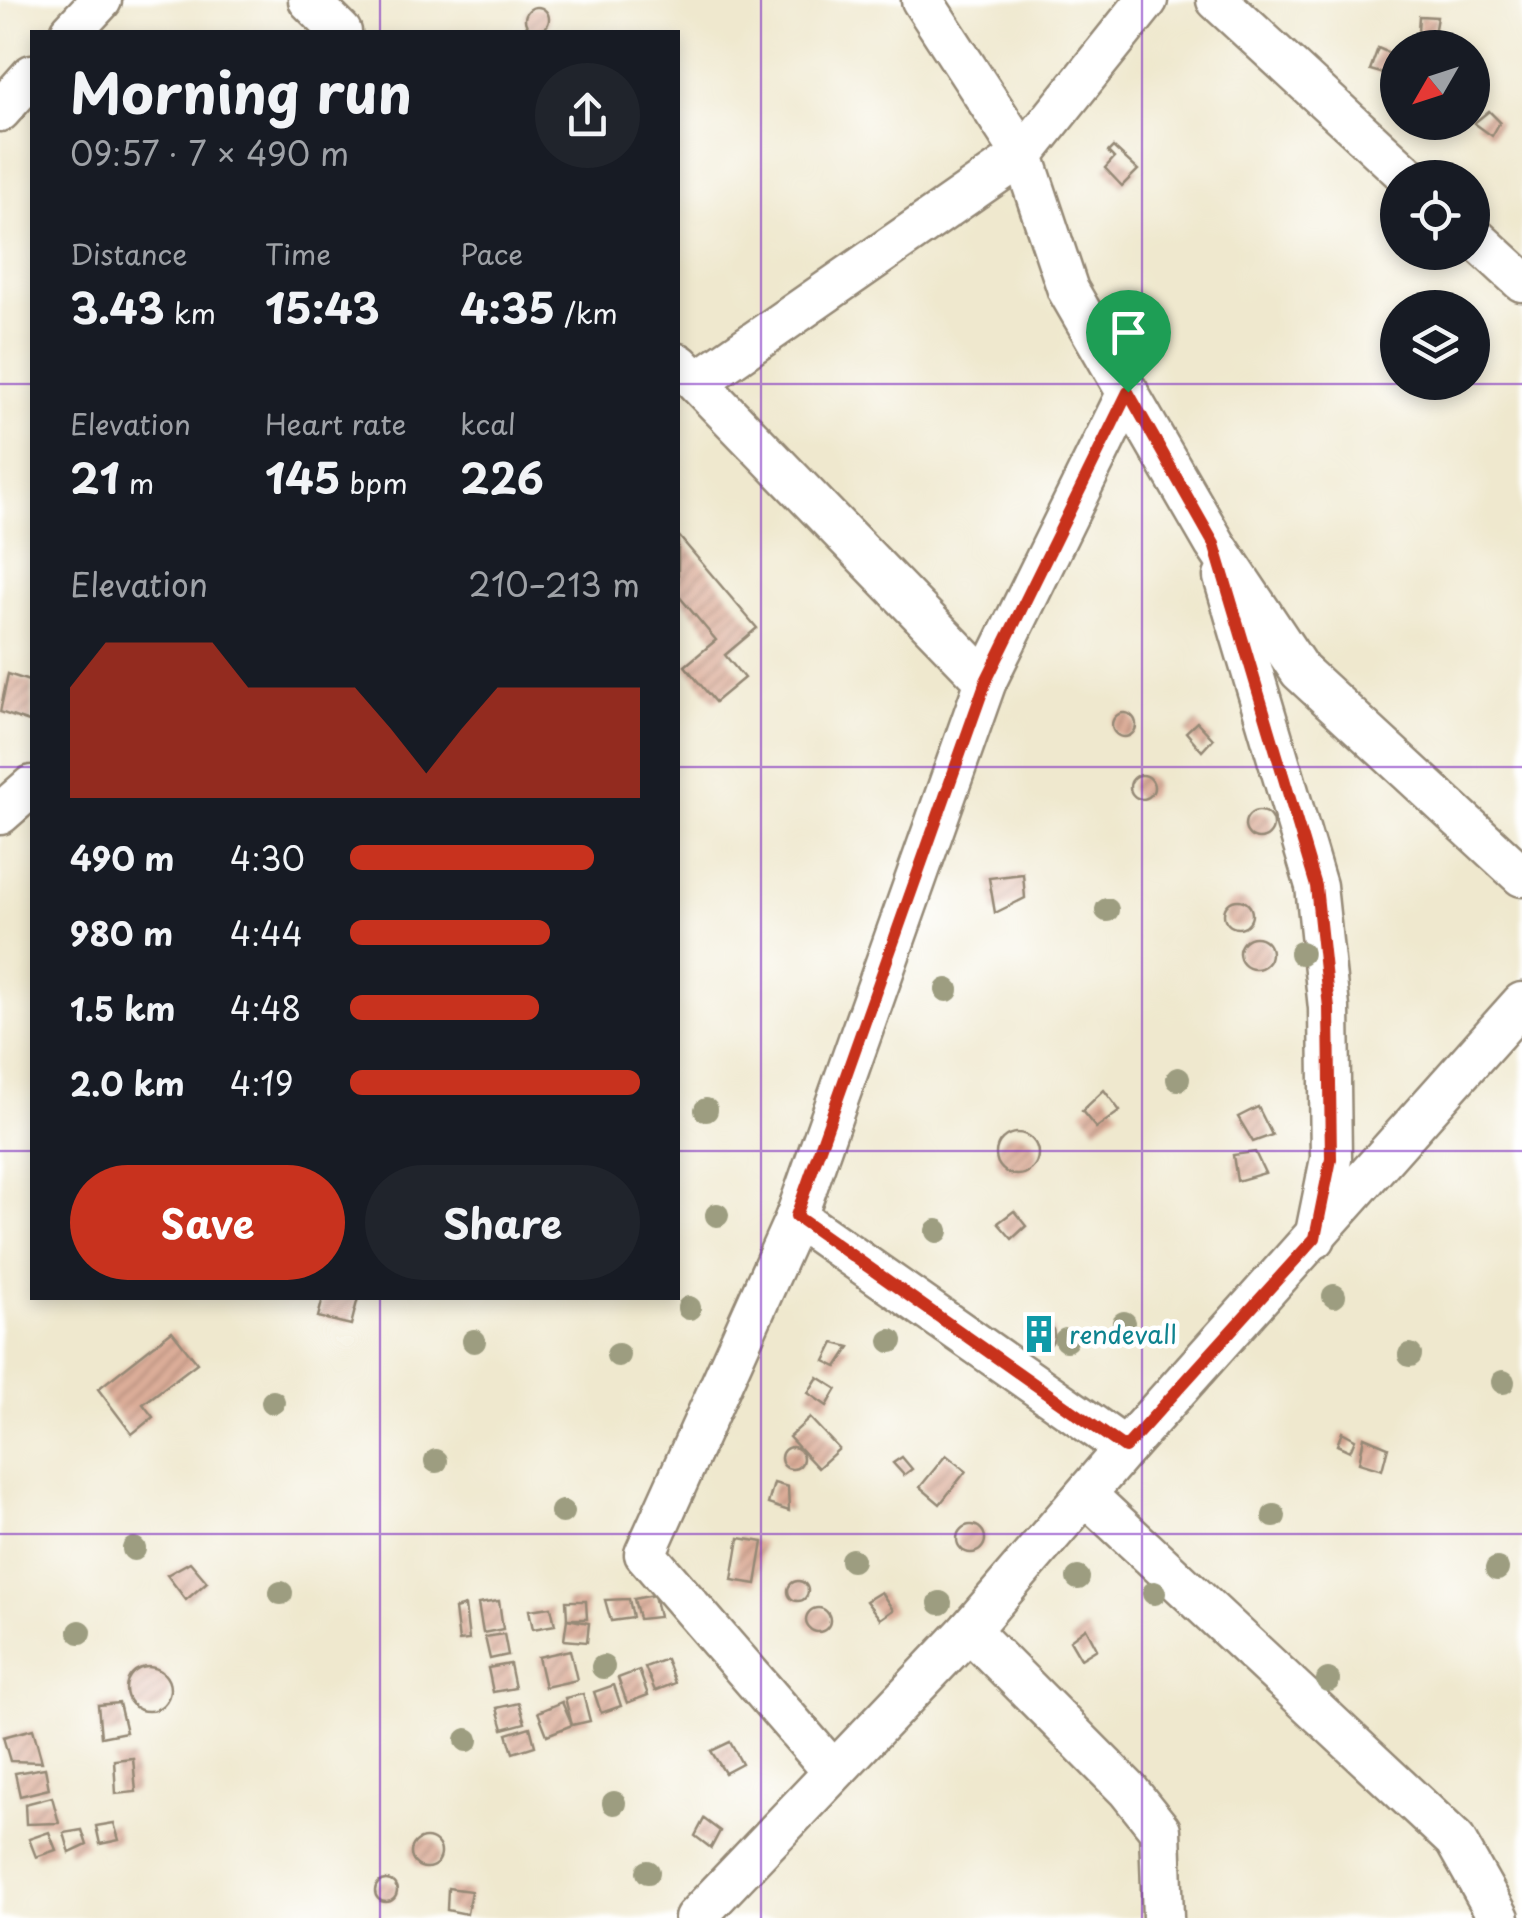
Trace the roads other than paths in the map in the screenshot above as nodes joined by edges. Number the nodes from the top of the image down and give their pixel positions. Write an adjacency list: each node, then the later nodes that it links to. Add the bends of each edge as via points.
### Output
1 (101, 0): 6 (street)
2 (309, 0): 7 (street)
3 (922, 0): 10 (street)
4 (1147, 0): 10 (street)
5 (1217, 0): 11 (street)
6 (74, 30)
7 (339, 30)
8 (30, 77): 9 (street)
9 (0, 110)
10 (1023, 155): 14 (street); 15 (street, via 1068,290)
11 (1390, 160)
12 (1490, 252): 13 (street)
13 (1522, 281)
14 (687, 372): 17 (street)
15 (1128, 392): 16 (street); 17 (street)
16 (1214, 544): 20 (street, via 1300,671); 23 (street, via 1316,886 1329,1008 1331,1159)
17 (986, 681): 22 (street)
18 (30, 788): 19 (street)
19 (0, 814)
20 (1522, 876)
21 (1522, 1003): 23 (street)
22 (796, 1216): 24 (street); 27 (street, via 645,1554)
23 (1315, 1238): 24 (street)
24 (1125, 1448): 25 (street)
25 (1086, 1494): 26 (street); 30 (street, via 1455,1840)
26 (969, 1630): 27 (street); 29 (street, via 1160,1830)
27 (832, 1770): 28 (street)
28 (694, 1918)
29 (1163, 1918)
30 (1499, 1918)

